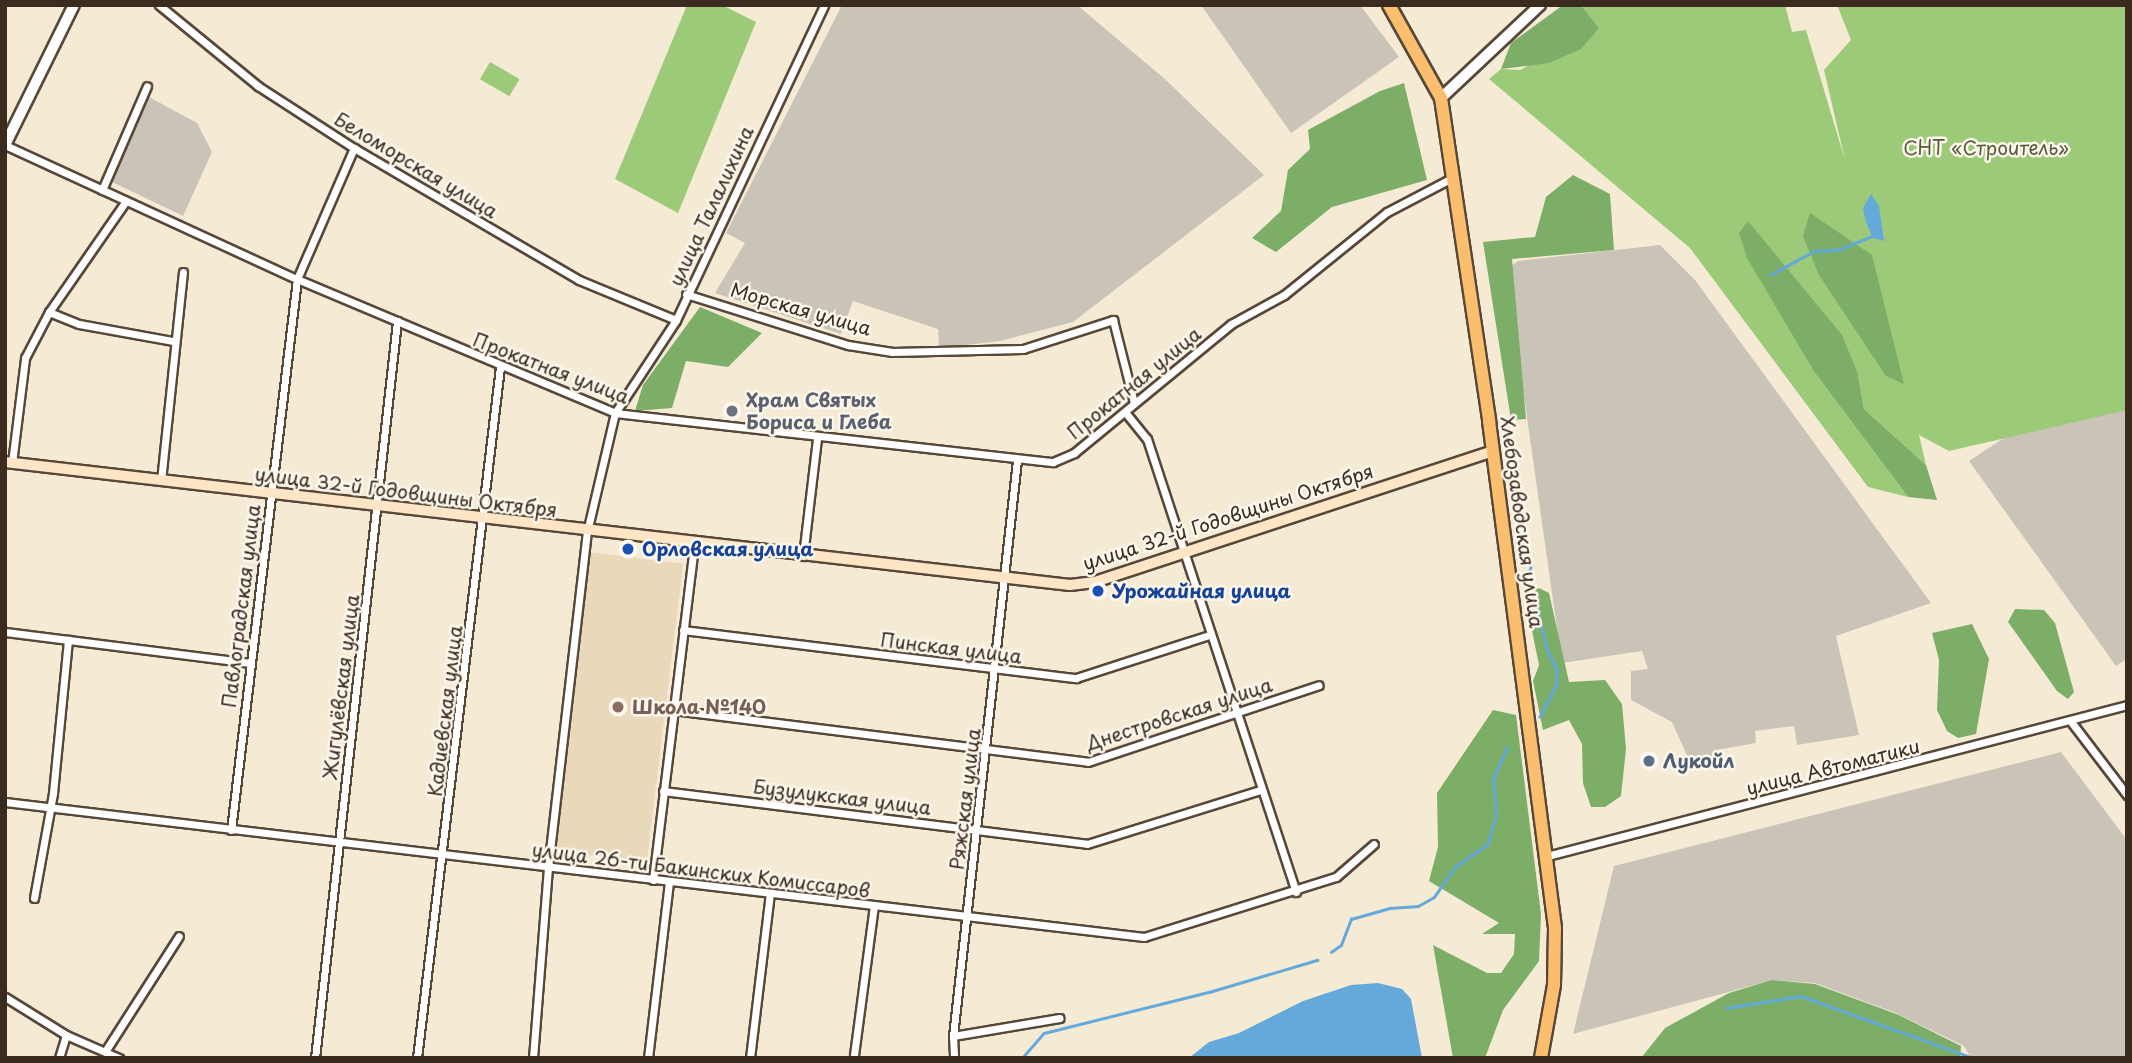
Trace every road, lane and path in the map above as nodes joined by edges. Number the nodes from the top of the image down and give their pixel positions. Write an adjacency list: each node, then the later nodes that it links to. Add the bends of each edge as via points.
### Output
1 (74, 5): 8 (street)
2 (159, 5): 9 (street, Беломорская улица, via 257,86)
3 (824, 5): 15 (street, улица Талалихина)
4 (1389, 5): 7 (main road, Хлебозаводская улица)
5 (1540, 5): 7 (street)
6 (147, 86): 11 (street)
7 (1441, 98): 10 (main road, Хлебозаводская улица)
8 (5, 145): 11 (street, Прокатная улица)
9 (354, 148): 14 (street, Павлоградская улица); 17 (street, Беломорская улица, via 579,280)
10 (1454, 177): 21 (street, Прокатная улица, via 1387,212 1284,295 1231,324); 25 (main road, Хлебозаводская улица)
11 (102, 190): 12 (street, Прокатная улица)
12 (126, 201): 14 (street, Прокатная улица); 16 (street)
13 (183, 272): 19 (street)
14 (297, 279): 18 (street, Прокатная улица); 29 (street, Павлоградская улица)
15 (686, 294): 17 (street, улица Талалихина); 21 (street, Морская улица, via 848,345 892,352 1023,349 1113,320)
16 (50, 312): 19 (street, via 79,324); 27 (street, via 25,358)
17 (676, 320): 23 (street, улица Талалихина)
18 (397, 321): 20 (street, Прокатная улица); 30 (street, Жигулёвская улица)
19 (173, 341): 28 (street)
20 (500, 367): 23 (street, Прокатная улица); 31 (street, Кадиевская улица)
21 (1134, 403): 22 (street, Прокатная улица)
22 (1125, 412): 26 (street, Прокатная улица, via 1074,453 1053,462); 34 (street, via 1147,439)
23 (615, 413): 24 (street, Прокатная улица); 32 (street)
24 (817, 439): 26 (street, Прокатная улица); 35 (street)
25 (1493, 451): 34 (main road, улица 32-й Годовщины Октября); 59 (main road, Хлебозаводская улица)
26 (1017, 460): 36 (street, Ряжская улица)
27 (9, 462): 28 (main road, улица 32-й Годовщины Октября)
28 (161, 481): 29 (main road, улица 32-й Годовщины Октября)
29 (271, 494): 30 (main road, улица 32-й Годовщины Октября); 41 (street, Павлоградская улица)
30 (379, 507): 31 (main road, улица 32-й Годовщины Октября); 56 (street, Жигулёвская улица)
31 (484, 520): 32 (main road, улица 32-й Годовщины Октября); 58 (street, Кадиевская улица)
32 (587, 532): 33 (main road, улица 32-й Годовщины Октября); 60 (street)
33 (694, 545): 35 (main road, улица 32-й Годовщины Октября); 37 (street)
34 (1184, 552): 36 (main road, улица 32-й Годовщины Октября, via 1095,582 1070,585); 39 (street)
35 (803, 557): 36 (main road, улица 32-й Годовщины Октября)
36 (1005, 580): 42 (street, Ряжская улица)
37 (683, 629): 42 (street, Пинская улица); 45 (street)
38 (5, 632): 40 (street)
39 (1209, 635): 42 (street, Пинская улица, via 1076,678); 46 (street)
40 (68, 640): 41 (street); 53 (street)
41 (249, 663): 54 (street, Павлоградская улица)
42 (995, 670): 48 (street, Ряжская улица)
43 (1319, 685): 46 (street, Днестровская улица)
44 (2127, 705): 47 (street, улица Автоматики)
45 (673, 710): 48 (street, Днестровская улица); 50 (street)
46 (1236, 713): 48 (street, Днестровская улица, via 1088,762); 49 (street)
47 (2072, 723): 51 (street); 59 (street, улица Автоматики)
48 (988, 751): 55 (street, Ряжская улица)
49 (1260, 790): 55 (street, Бузулукская улица, via 1087,844); 63 (street)
50 (663, 791): 55 (street, Бузулукская улица); 61 (street)
51 (2127, 795)
52 (5, 802): 53 (street, улица 26-ти Бакинских Комиссаров)
53 (47, 810): 54 (street, улица 26-ти Бакинских Комиссаров); 65 (street)
54 (231, 830): 56 (street, улица 26-ти Бакинских Комиссаров)
55 (978, 830): 67 (street, Ряжская улица)
56 (338, 842): 58 (street, улица 26-ти Бакинских Комиссаров); 77 (street, Жигулёвская улица)
57 (1374, 844): 63 (street, улица 26-ти Бакинских Комиссаров, via 1336,877)
58 (444, 853): 60 (street, улица 26-ти Бакинских Комиссаров); 78 (street, Кадиевская улица)
59 (1547, 856): 83 (main road, Хлебозаводская улица, via 1555,928 1554,985)
60 (548, 868): 61 (street, улица 26-ти Бакинских Комиссаров); 79 (street)
61 (653, 880): 62 (street, улица 26-ти Бакинских Комиссаров)
62 (669, 882): 64 (street, улица 26-ти Бакинских Комиссаров); 80 (street)
63 (1296, 892): 67 (street, улица 26-ти Бакинских Комиссаров, via 1144,937)
64 (770, 893): 66 (street, улица 26-ти Бакинских Комиссаров); 81 (street)
65 (34, 898)
66 (874, 906): 67 (street, улица 26-ти Бакинских Комиссаров); 74 (street)
67 (967, 916): 72 (street, Ряжская улица)
68 (179, 936): 73 (street)
69 (5, 997): 71 (street)
70 (1059, 1018): 72 (street)
71 (66, 1035): 73 (street); 75 (street)
72 (953, 1036): 82 (street, Ряжская улица)
73 (106, 1050): 76 (street)
74 (854, 1055)
75 (59, 1058)
76 (119, 1058)
77 (315, 1058)
78 (417, 1058)
79 (533, 1058)
80 (648, 1058)
81 (750, 1058)
82 (954, 1058)
83 (1541, 1058)

